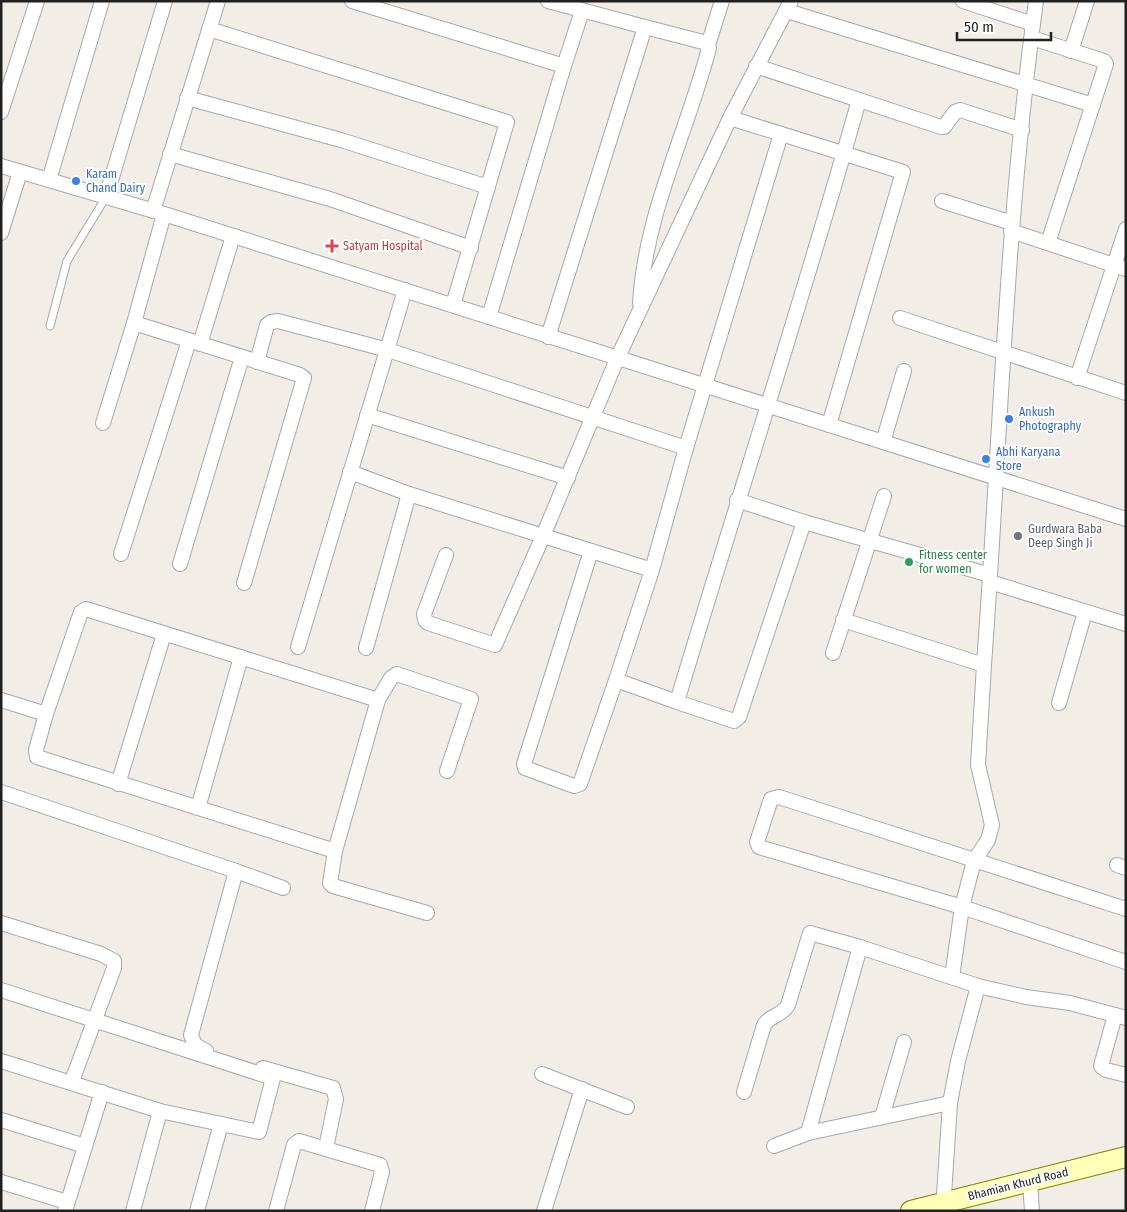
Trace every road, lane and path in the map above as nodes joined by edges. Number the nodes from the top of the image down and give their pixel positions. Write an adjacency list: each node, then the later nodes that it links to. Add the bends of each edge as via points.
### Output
1 (37, 1): 25 (street)
2 (102, 1): 33 (street)
3 (165, 1): 35 (street)
4 (218, 1): 15 (street)
5 (352, 1): 19 (street)
6 (548, 1): 12 (street)
7 (722, 1): 17 (street)
8 (963, 1): 13 (street)
9 (1036, 1): 13 (street)
10 (1087, 1): 18 (street)
11 (789, 6): 20 (street); 21 (street)
12 (582, 11): 14 (street); 19 (street)
13 (1033, 24): 16 (street)
14 (645, 27): 17 (street); 52 (street)
15 (209, 29): 22 (street); 34 (street, via 506,120 508,124)
16 (1032, 38): 18 (street); 21 (street)
17 (708, 46): 47 (street, via 655,216 642,269)
18 (1071, 51): 24 (street, via 1106,63)
19 (564, 66): 48 (street)
20 (756, 66): 23 (street); 26 (street)
21 (1027, 85): 24 (street); 27 (street)
22 (187, 98): 29 (street); 34 (street, via 341,140)
23 (859, 100): 27 (street, via 943,128 960,110); 30 (street)
24 (1093, 106): 42 (street)
25 (1, 112)
26 (730, 118): 28 (street); 47 (street)
27 (1022, 130): 38 (street)
28 (781, 134): 30 (street); 61 (street)
29 (170, 154): 37 (street); 43 (street, via 330,199)
30 (844, 154): 63 (street); 67 (street, via 899,169 903,174)
31 (1, 166): 32 (street)
32 (20, 172): 33 (street); 40 (street)
33 (48, 180): 35 (street)
34 (488, 187): 43 (street)
35 (106, 197): 37 (street); 51 (lane, via 67,261)
36 (942, 201): 38 (street)
37 (158, 213): 41 (street); 50 (street)
38 (1011, 227): 42 (street); 55 (street)
39 (1126, 229): 44 (street)
40 (1, 232)
41 (233, 236): 45 (street); 53 (street)
42 (1048, 243): 44 (street)
43 (470, 248): 46 (street)
44 (1119, 267): 60 (street)
45 (405, 290): 46 (street); 54 (street)
46 (454, 306): 48 (street)
47 (640, 310): 57 (street)
48 (489, 317): 52 (street)
49 (900, 318): 55 (street)
50 (134, 323): 53 (street); 66 (street)
51 (50, 326)
52 (548, 336): 57 (street)
53 (195, 342): 56 (street); 81 (street)
54 (388, 350): 58 (street, via 274,321 268,323); 64 (street); 65 (street)
55 (1003, 353): 60 (street); 72 (street)
56 (242, 357): 58 (street); 83 (street)
57 (617, 359): 61 (street); 65 (street)
58 (257, 362): 86 (street, via 300,375 305,382)
59 (904, 372): 68 (street)
60 (1076, 378): 62 (street)
61 (706, 387): 63 (street); 69 (street)
62 (1126, 393)
63 (768, 406): 67 (street); 75 (street)
64 (367, 415): 70 (street); 71 (street)
65 (592, 417): 69 (street); 71 (street)
66 (103, 423)
67 (829, 425): 68 (street)
68 (883, 442): 72 (street)
69 (686, 448): 84 (street)
70 (350, 472): 73 (street); 91 (street)
71 (568, 478): 78 (street)
72 (998, 478): 76 (street); 85 (street)
73 (409, 494): 78 (street); 92 (street)
74 (884, 496): 79 (street)
75 (737, 500): 77 (street); 99 (street)
76 (1126, 519)
77 (804, 522): 79 (street); 99 (street, via 738,719 732,720)
78 (543, 536): 80 (street); 82 (street, via 496,645 425,620 424,614)
79 (869, 542): 85 (street); 88 (street)
80 (591, 551): 84 (street); 96 (street, via 525,768 579,785)
81 (121, 554)
82 (446, 555)
83 (180, 564)
84 (652, 570): 96 (street)
85 (990, 579): 87 (street); 95 (street)
86 (244, 583)
87 (1085, 612): 89 (street); 100 (street)
88 (843, 620): 93 (street); 95 (street)
89 (1126, 624)
90 (164, 634): 94 (street); 101 (street, via 84,609); 103 (street)
91 (298, 647)
92 (366, 648)
93 (833, 653)
94 (241, 657): 98 (street); 105 (street)
95 (984, 665): 107 (street, via 977,760 992,825 988,840)
96 (616, 680): 99 (street)
97 (1, 700): 101 (street)
98 (378, 700): 102 (street, via 397,674 471,699); 106 (street)
99 (677, 702)
100 (1059, 703)
101 (46, 714): 103 (street, via 37,757)
102 (447, 771)
103 (118, 784): 105 (street)
104 (1, 792): 108 (street)
105 (198, 808): 106 (street)
106 (335, 851): 112 (street, via 329,881 332,886)
107 (974, 861): 110 (street); 110 (street, via 779,797 771,799 757,842 759,847); 111 (street)
108 (236, 871): 109 (street); 138 (street, via 192,1041 202,1050 333,1088 336,1098)
109 (283, 888)
110 (962, 907): 115 (street); 116 (street)
111 (1126, 909)
112 (427, 912)
113 (1, 923): 120 (street, via 112,958 114,968)
114 (860, 947): 116 (street); 128 (street, via 809,934 788,1005 782,1013 765,1022); 135 (street)
115 (1126, 962)
116 (952, 976): 117 (street)
117 (978, 986): 119 (street); 129 (street)
118 (1, 990): 120 (street)
119 (1121, 1016): 124 (street, via 1101,1066)
120 (95, 1020): 125 (street); 134 (street, via 273,1078 259,1132)
121 (904, 1042): 132 (street)
122 (1, 1060): 125 (street)
123 (542, 1074): 126 (street)
124 (1126, 1075)
125 (72, 1081): 127 (street)
126 (582, 1089): 130 (street); 148 (street)
127 (102, 1092): 131 (street); 136 (street)
128 (744, 1092)
129 (950, 1103): 132 (street); 143 (street)
130 (627, 1107)
131 (160, 1111): 134 (street); 144 (street)
132 (882, 1117): 135 (street)
133 (1, 1120): 136 (street)
134 (221, 1124): 145 (street)
135 (808, 1133): 137 (street)
136 (85, 1146): 142 (street)
137 (774, 1146)
138 (326, 1148): 146 (street, via 295,1142); 147 (street, via 380,1165 382,1172)
139 (1126, 1157): 141 (street, Bhamian Khurd Road)
140 (1, 1182): 142 (street)
141 (1030, 1182): 143 (street, Bhamian Khurd Road); 150 (street)
142 (66, 1206)
143 (943, 1207): 149 (street, Bhamian Khurd Road)
144 (133, 1211)
145 (197, 1211)
146 (276, 1211)
147 (372, 1211)
148 (544, 1211)
149 (911, 1211)
150 (1032, 1211)

